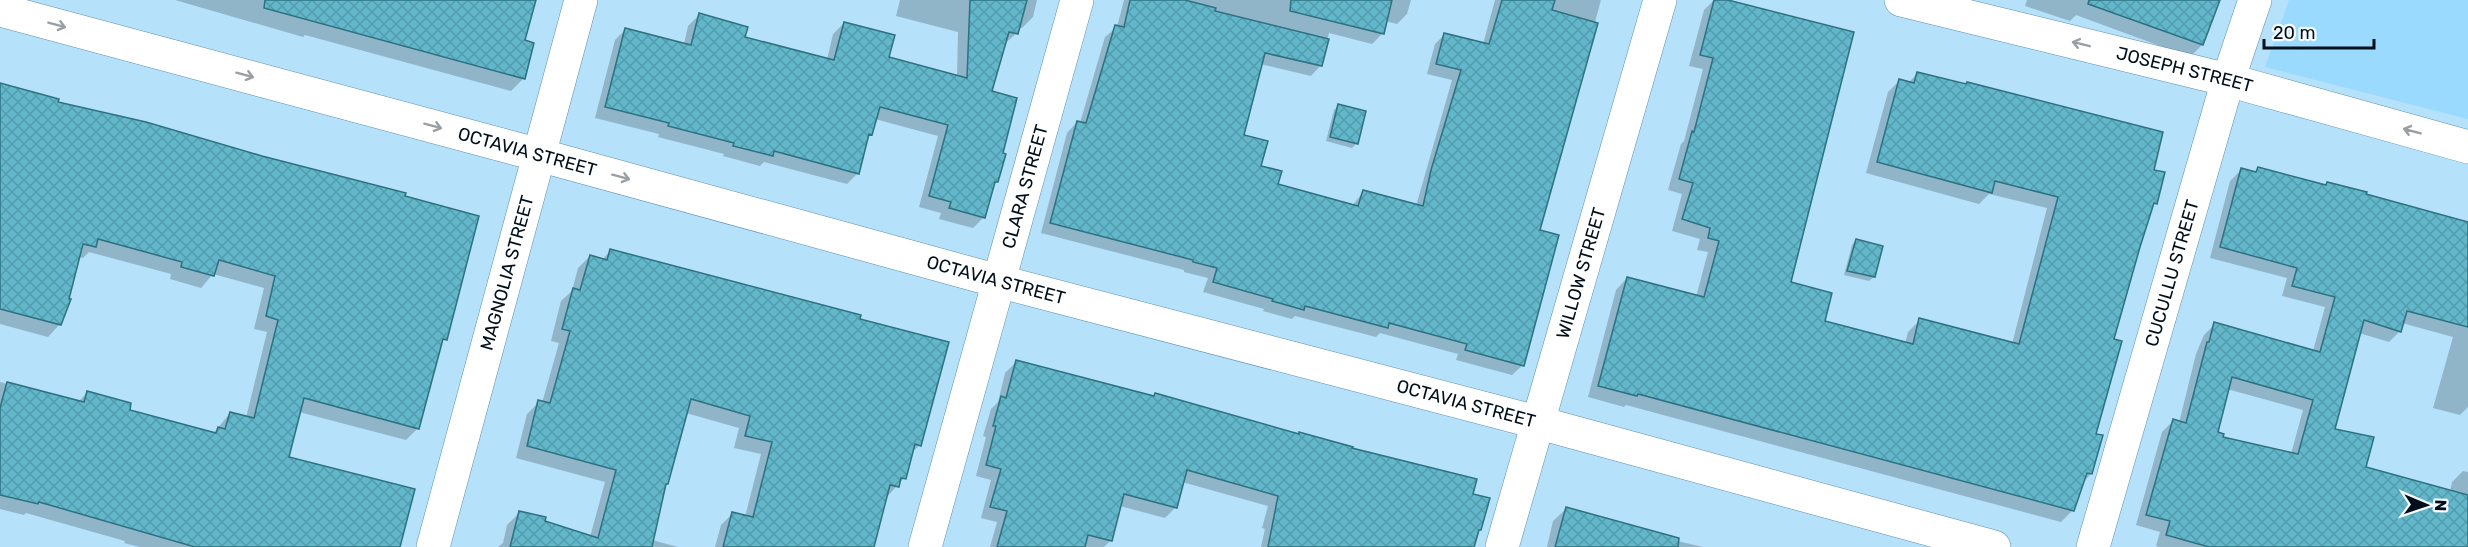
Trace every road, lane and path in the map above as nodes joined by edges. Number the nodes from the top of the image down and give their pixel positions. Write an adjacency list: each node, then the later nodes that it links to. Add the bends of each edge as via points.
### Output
1 (581, 0): 9 (street, MAGNOLIA STREET)
2 (1077, 0): 10 (street, CLARA STREET)
3 (1660, 0): 11 (street, WILLOW STREET)
4 (1901, 0): 7 (street, JOSEPH STREET, one-way to 4)
5 (2255, 0): 7 (street, CUCULLU STREET)
6 (0, 10): 9 (street, OCTAVIA STREET, one-way to 9)
7 (2228, 80): 8 (street, JOSEPH STREET, one-way to 7); 16 (street, CUCULLU STREET)
8 (2468, 147)
9 (539, 154): 10 (street, OCTAVIA STREET, one-way to 10); 12 (street, MAGNOLIA STREET)
10 (998, 281): 11 (street, OCTAVIA STREET); 13 (street, CLARA STREET)
11 (1536, 422): 14 (street, WILLOW STREET); 15 (street, OCTAVIA STREET)
12 (433, 547)
13 (925, 547)
14 (1502, 547)
15 (1994, 547)
16 (2093, 547)

